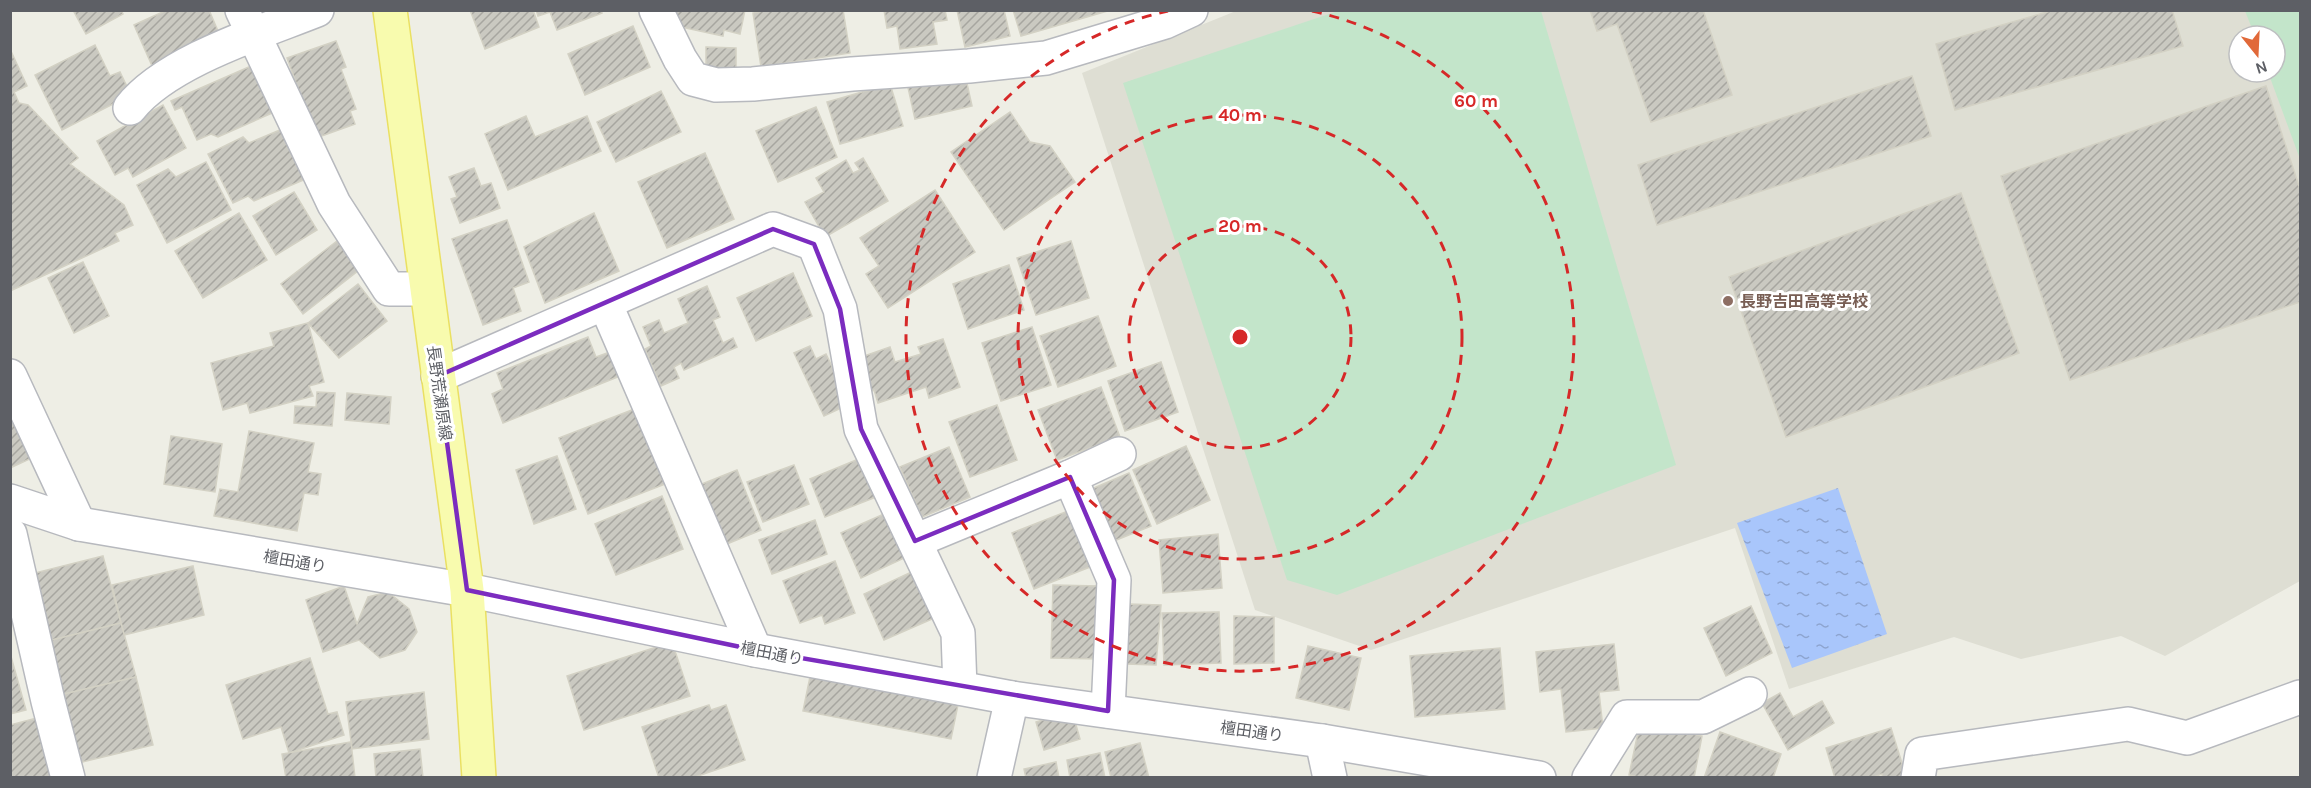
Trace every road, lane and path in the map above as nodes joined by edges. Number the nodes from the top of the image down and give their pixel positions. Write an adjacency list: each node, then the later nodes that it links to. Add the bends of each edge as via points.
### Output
1 (317, 10): 5 (street)
2 (390, 10): 7 (main road, 長野荒瀬原線)
3 (656, 10): 4 (street, via 693,79 716,85 1046,58 1165,22)
4 (1191, 10)
5 (248, 22): 6 (street, via 225,45 169,74 139,96); 7 (street, via 334,204 389,289)
6 (130, 108)
7 (426, 288): 10 (main road, 長野荒瀬原線)
8 (605, 303): 10 (street); 16 (street, via 773,229 814,244 840,309 861,429); 18 (street)
9 (10, 376): 14 (street)
10 (438, 376): 17 (main road, 長野荒瀬原線)
11 (1119, 454): 12 (street)
12 (1070, 477): 16 (street); 23 (street, via 1114,580)
13 (10, 501): 14 (street, 檀田通り)
14 (79, 524): 17 (street, 檀田通り)
15 (10, 534): 25 (street)
16 (915, 541): 19 (street, via 958,633)
17 (466, 590): 18 (street, 檀田通り); 26 (main road, 長野荒瀬原線)
18 (754, 650): 19 (street, 檀田通り)
19 (960, 688): 22 (street, 檀田通り)
20 (1750, 694): 30 (street, via 1703,717 1627,717)
21 (2301, 697): 31 (street, via 2187,738 2128,724 1922,754)
22 (1012, 698): 23 (street, 檀田通り); 27 (street)
23 (1108, 711): 24 (street, 檀田通り)
24 (1323, 741): 28 (street); 29 (street, 檀田通り)
25 (68, 777)
26 (479, 777)
27 (994, 777)
28 (1330, 777)
29 (1539, 777)
30 (1589, 777)
31 (1918, 777)

